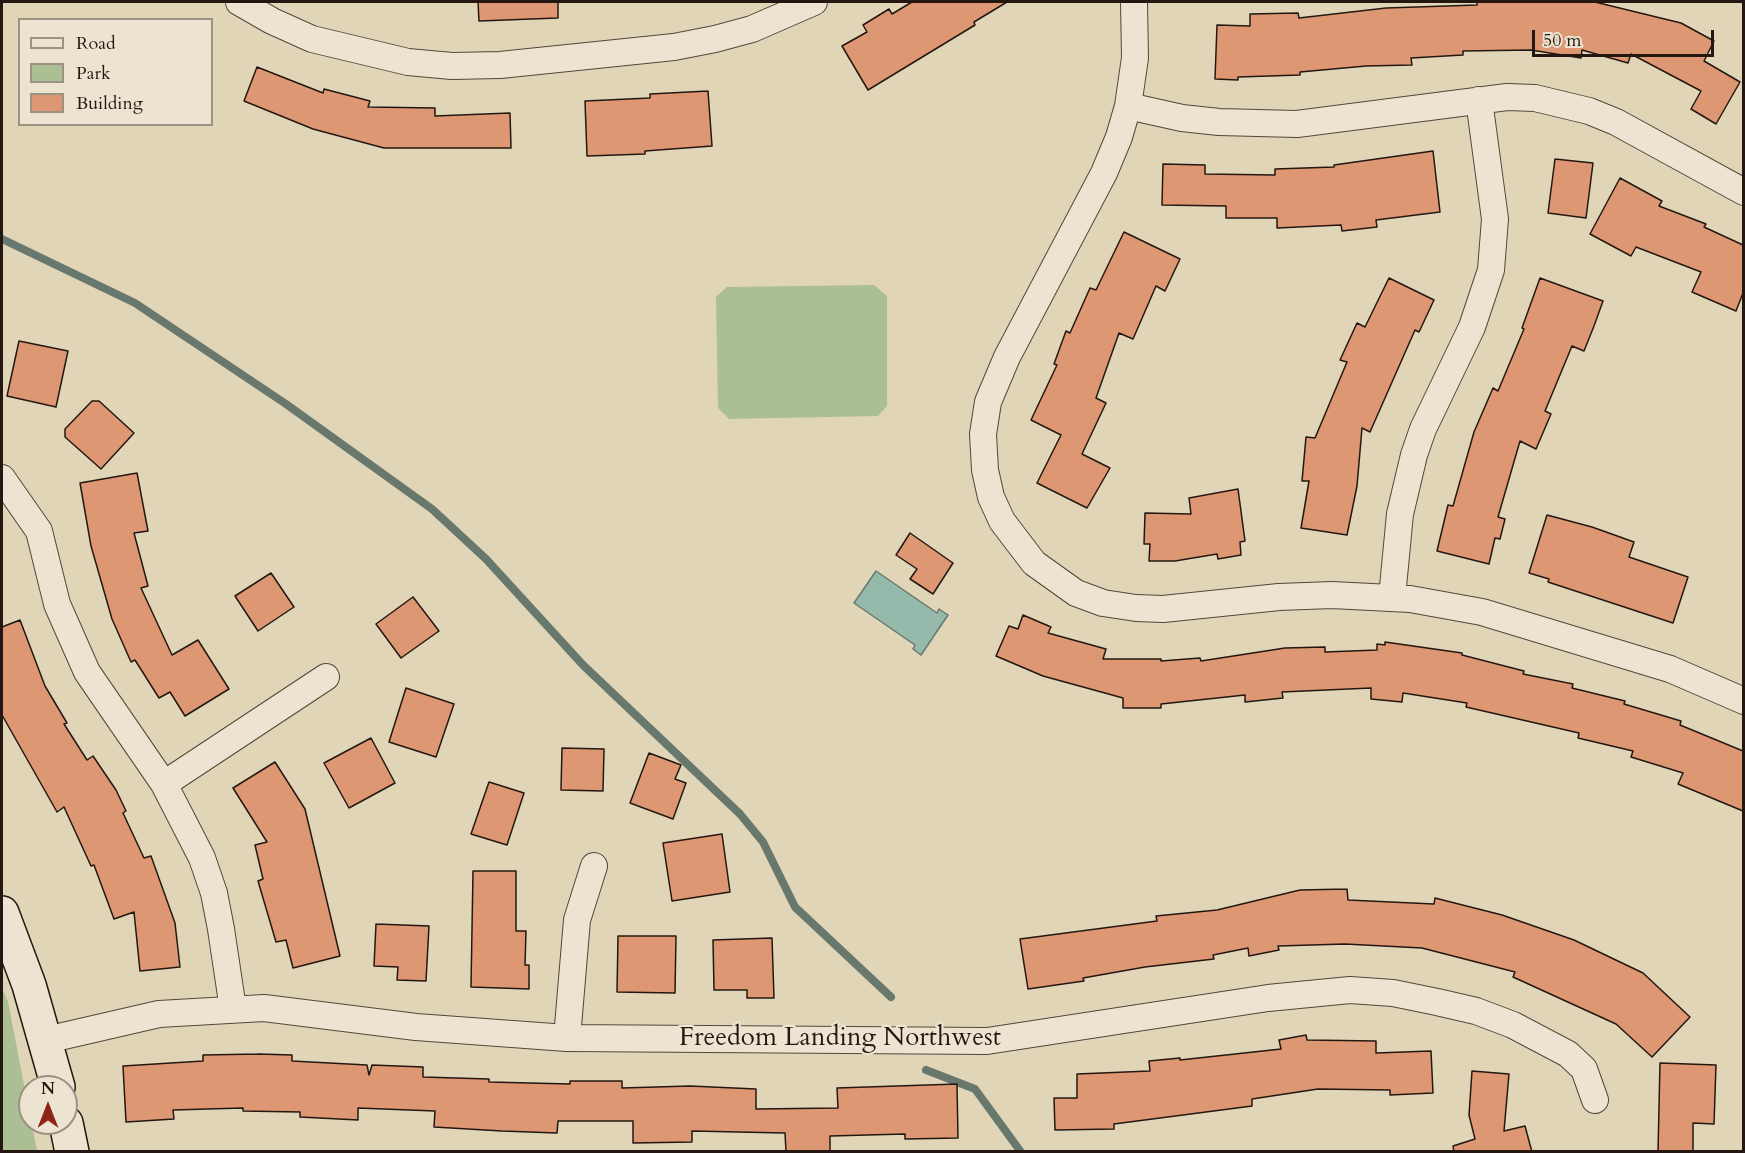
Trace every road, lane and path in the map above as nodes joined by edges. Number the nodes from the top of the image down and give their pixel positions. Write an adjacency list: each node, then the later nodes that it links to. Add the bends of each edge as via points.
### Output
1 (239, 2): 2 (street, via 312,39 408,62 452,66 500,65 705,41 752,28)
2 (814, 2)
3 (1134, 2): 5 (street, via 1135,58)
4 (1479, 100): 5 (street, via 1343,120 1264,125 1182,118); 6 (street, via 1535,98 1589,111); 8 (street, via 1494,219 1491,270 1473,327 1414,455 1400,514)
5 (1128, 106): 8 (street, via 1104,172 1007,357 988,402 983,434 985,470 1002,521 1034,563 1052,578 1103,603 1162,609 1279,597)
6 (1743, 192)
7 (2, 478): 11 (street, via 39,531 57,604 87,672)
8 (1392, 597): 10 (street, via 1520,621 1670,669)
9 (326, 677): 11 (street)
10 (1743, 701)
11 (164, 784): 14 (street, via 202,858 214,894)
12 (594, 866): 15 (street, via 577,920)
13 (2, 913): 16 (street)
14 (233, 1009): 15 (street, Freedom Landing Northwest, via 264,1008 416,1027); 16 (street, Freedom Landing Northwest, via 159,1014)
15 (567, 1038): 18 (street, Freedom Landing Northwest, via 987,1041 1268,998 1350,990 1437,1002 1513,1025 1568,1054 1584,1069)
16 (46, 1040): 17 (street)
17 (55, 1075)
18 (1595, 1100)
19 (68, 1135): 20 (street)
20 (72, 1152)

